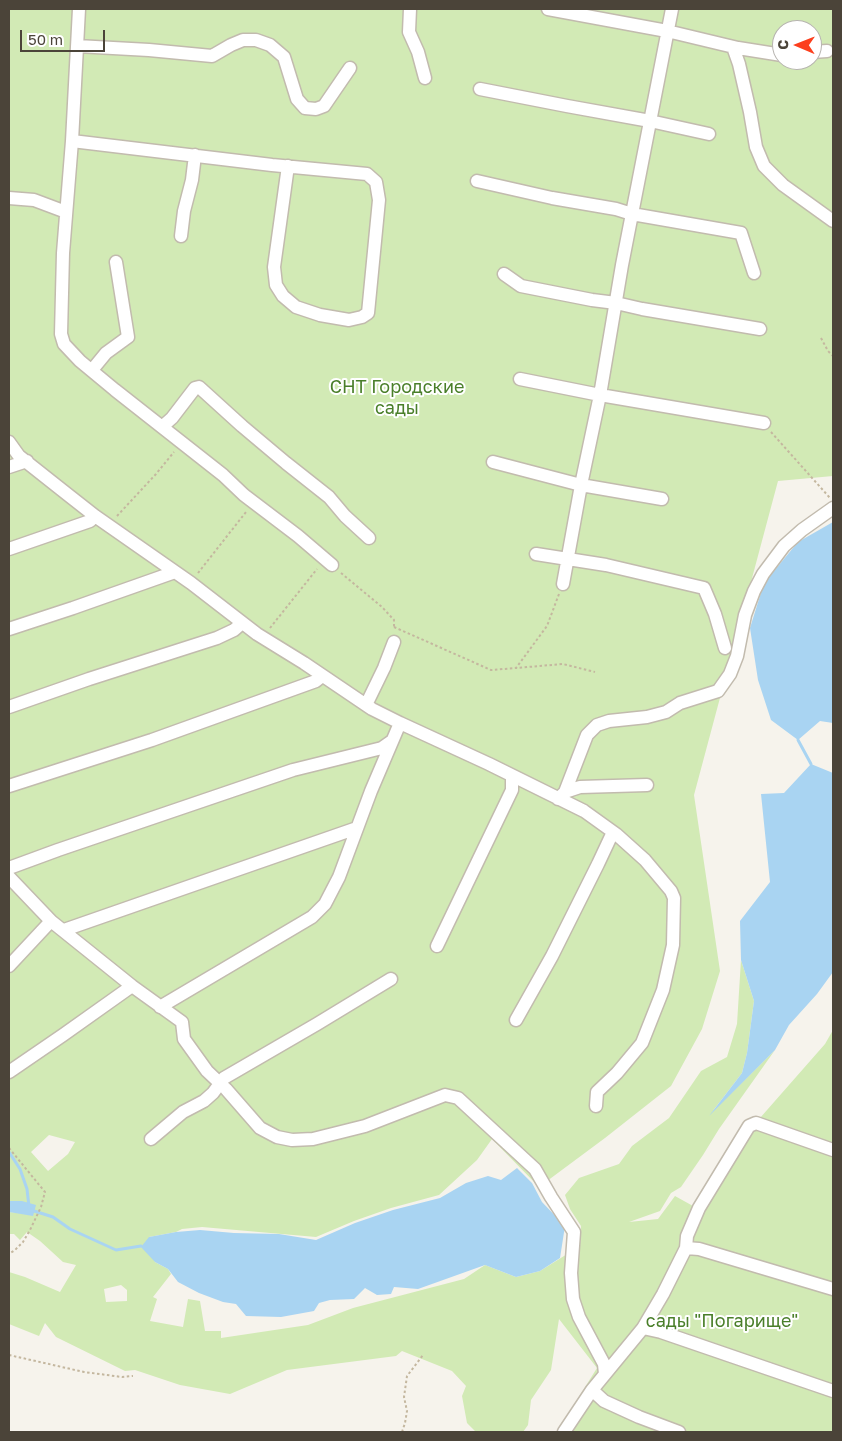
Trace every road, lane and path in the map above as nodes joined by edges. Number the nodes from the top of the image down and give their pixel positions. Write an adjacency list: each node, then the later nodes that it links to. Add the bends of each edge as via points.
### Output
1 (79, 9): 6 (street)
2 (410, 9): 12 (street, via 409,32)
3 (548, 9): 5 (street)
4 (672, 9): 5 (street)
5 (668, 31): 7 (street); 14 (street)
6 (77, 46): 11 (street, via 212,56 243,40 256,40 270,45 284,57 297,99 305,108 316,109 324,106); 16 (street)
7 (733, 47): 10 (street); 23 (street, via 756,147 764,166 783,185)
8 (827, 50): 9 (street)
9 (822, 51)
10 (772, 53)
11 (350, 68)
12 (425, 78)
13 (480, 88): 14 (street)
14 (650, 121): 15 (street); 22 (street)
15 (709, 134)
16 (72, 141): 17 (street); 21 (street)
17 (195, 155): 18 (street); 24 (street)
18 (288, 166): 18 (street, via 274,267 276,285 296,307 349,320 362,317 368,313 371,289 379,200 376,182 367,174)
19 (477, 182): 22 (street)
20 (9, 198): 21 (street, via 34,200)
21 (66, 212): 32 (street, via 61,334 64,344)
22 (632, 214): 26 (street, via 741,233); 28 (street)
23 (833, 221)
24 (181, 236)
25 (116, 262): 32 (street, via 128,337 106,352)
26 (754, 273)
27 (504, 274): 28 (street, via 521,286)
28 (616, 302): 29 (street); 34 (street)
29 (760, 330)
30 (821, 338): 31 (path)
31 (833, 356)
32 (92, 370): 36 (street)
33 (520, 379): 34 (street)
34 (600, 395): 35 (street); 42 (street)
35 (764, 424): 44 (path)
36 (162, 426): 38 (street); 49 (street, via 194,388 199,387 329,497)
37 (9, 442): 39 (street)
38 (182, 442): 45 (street); 48 (path)
39 (27, 461): 41 (street); 47 (street)
40 (493, 462): 42 (street)
41 (9, 467)
42 (581, 485): 43 (street); 52 (street)
43 (662, 500)
44 (833, 501)
45 (253, 502): 53 (street); 55 (path)
46 (833, 508): 73 (street, via 784,546 763,574 745,616 737,656 718,691 666,712 597,725 587,735)
47 (95, 516): 48 (street); 50 (street, via 90,522)
48 (108, 525): 54 (street)
49 (370, 538)
50 (9, 549)
51 (536, 554): 52 (street)
52 (567, 560): 56 (street); 62 (street, via 704,588)
53 (328, 562): 58 (path, via 382,606 394,620); 60 (path)
54 (175, 572): 55 (street); 59 (street)
55 (191, 583): 57 (street)
56 (563, 584): 63 (path, via 546,626)
57 (242, 623): 60 (street); 67 (street, via 217,638)
58 (394, 627): 61 (path); 63 (path, via 491,670)
59 (9, 629)
60 (262, 637): 65 (street)
61 (394, 642): 66 (street)
62 (725, 648)
63 (516, 668): 64 (path, via 563,664)
64 (596, 672)
65 (322, 676): 66 (street); 72 (street, via 316,681 152,740)
66 (366, 706): 68 (street)
67 (9, 707)
68 (400, 724): 69 (street); 70 (street)
69 (392, 740): 74 (street); 76 (street, via 382,748 293,770)
70 (512, 776): 73 (street); 80 (street, via 512,790)
71 (647, 785): 73 (street, via 580,787)
72 (9, 786)
73 (562, 795): 75 (street)
74 (357, 828): 79 (street); 84 (street, via 339,877 325,904 312,917)
75 (613, 832): 85 (street, via 552,956); 88 (street, via 645,860 672,891 673,945 663,990 642,1043 596,1092)
76 (9, 868)
77 (9, 877): 78 (street)
78 (51, 921): 79 (street); 81 (street)
79 (64, 930): 83 (street)
80 (437, 946)
81 (9, 966)
82 (391, 979): 87 (street, via 224,1078)
83 (132, 986): 84 (street); 86 (street)
84 (160, 1007): 87 (street, via 182,1022 184,1039)
85 (516, 1020)
86 (9, 1072)
87 (220, 1084): 89 (street, via 204,1101 183,1112); 98 (street, via 260,1128 292,1140 313,1139 364,1126 446,1095 458,1098 535,1169 574,1232 573,1299 578,1317 604,1364)
88 (596, 1106)
89 (151, 1139)
90 (9, 1148): 93 (path, via 45,1192 41,1207 22,1242)
91 (833, 1150): 92 (street, via 756,1123 749,1126 699,1208 687,1236)
92 (686, 1248): 94 (street, via 699,1249); 95 (street)
93 (9, 1254)
94 (833, 1289)
95 (643, 1328): 98 (street); 101 (street)
96 (9, 1355): 99 (path, via 84,1372)
97 (423, 1356): 102 (path, via 406,1376 404,1397 407,1411)
98 (605, 1374): 100 (street)
99 (133, 1376)
100 (592, 1390): 103 (street); 104 (street, via 604,1401)
101 (833, 1391)
102 (402, 1432)
103 (564, 1432)
104 (679, 1432)

